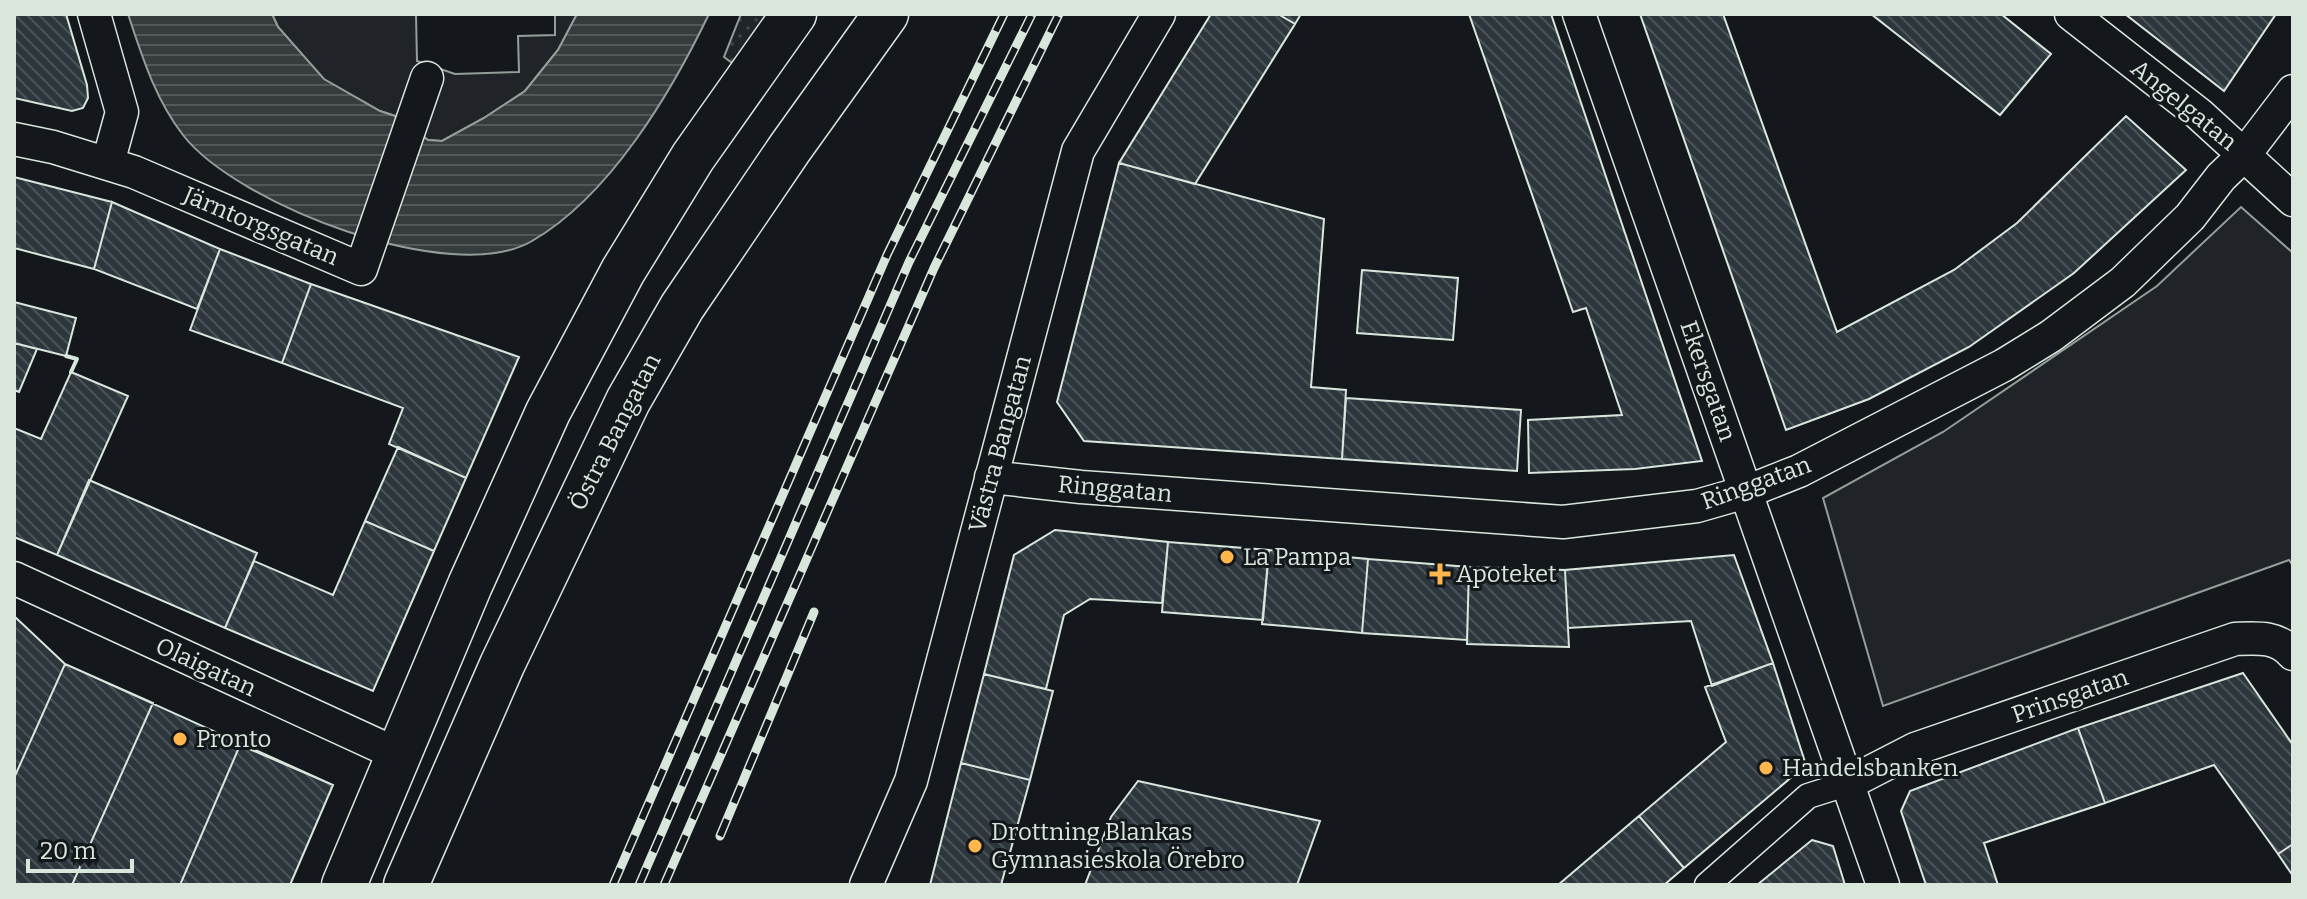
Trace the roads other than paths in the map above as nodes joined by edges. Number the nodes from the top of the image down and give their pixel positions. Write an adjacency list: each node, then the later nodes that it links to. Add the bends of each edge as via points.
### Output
1 (94, 14): 11 (street, via 122,112)
2 (794, 14): 17 (main road, via 685,170 623,271 548,412)
3 (886, 14): 18 (main road, Östra Bangatan, via 682,307 628,401)
4 (1159, 14): 13 (street, Västra Bangatan, via 1078,151)
5 (1579, 14): 14 (street, Ekersgatan)
6 (2071, 14): 10 (street, Angelgatan)
7 (427, 78): 11 (street, Järntorgsgatan, via 361,269)
8 (2293, 91): 10 (street, Ringgatan)
9 (14, 139): 11 (street, Järntorgsgatan)
10 (2245, 154): 12 (street, Angelgatan); 14 (street, Ringgatan, via 2123,282 2051,336 1799,471)
11 (108, 163)
12 (2293, 200)
13 (991, 477): 14 (street, Ringgatan, via 1563,522 1697,506); 22 (street, Västra Bangatan, via 911,781)
14 (1746, 492): 19 (street, Ekersgatan)
15 (14, 578): 17 (street, Olaigatan)
16 (2293, 654): 19 (street, Prinsgatan, via 2283,643 2235,639 1915,749)
17 (399, 755): 18 (main road); 20 (main road)
18 (452, 778): 21 (main road, Östra Bangatan)
19 (1849, 783): 23 (street, via 1808,796); 24 (street, Ekersgatan)
20 (344, 885)
21 (406, 885)
22 (866, 885)
23 (1707, 885)
24 (1883, 885)

